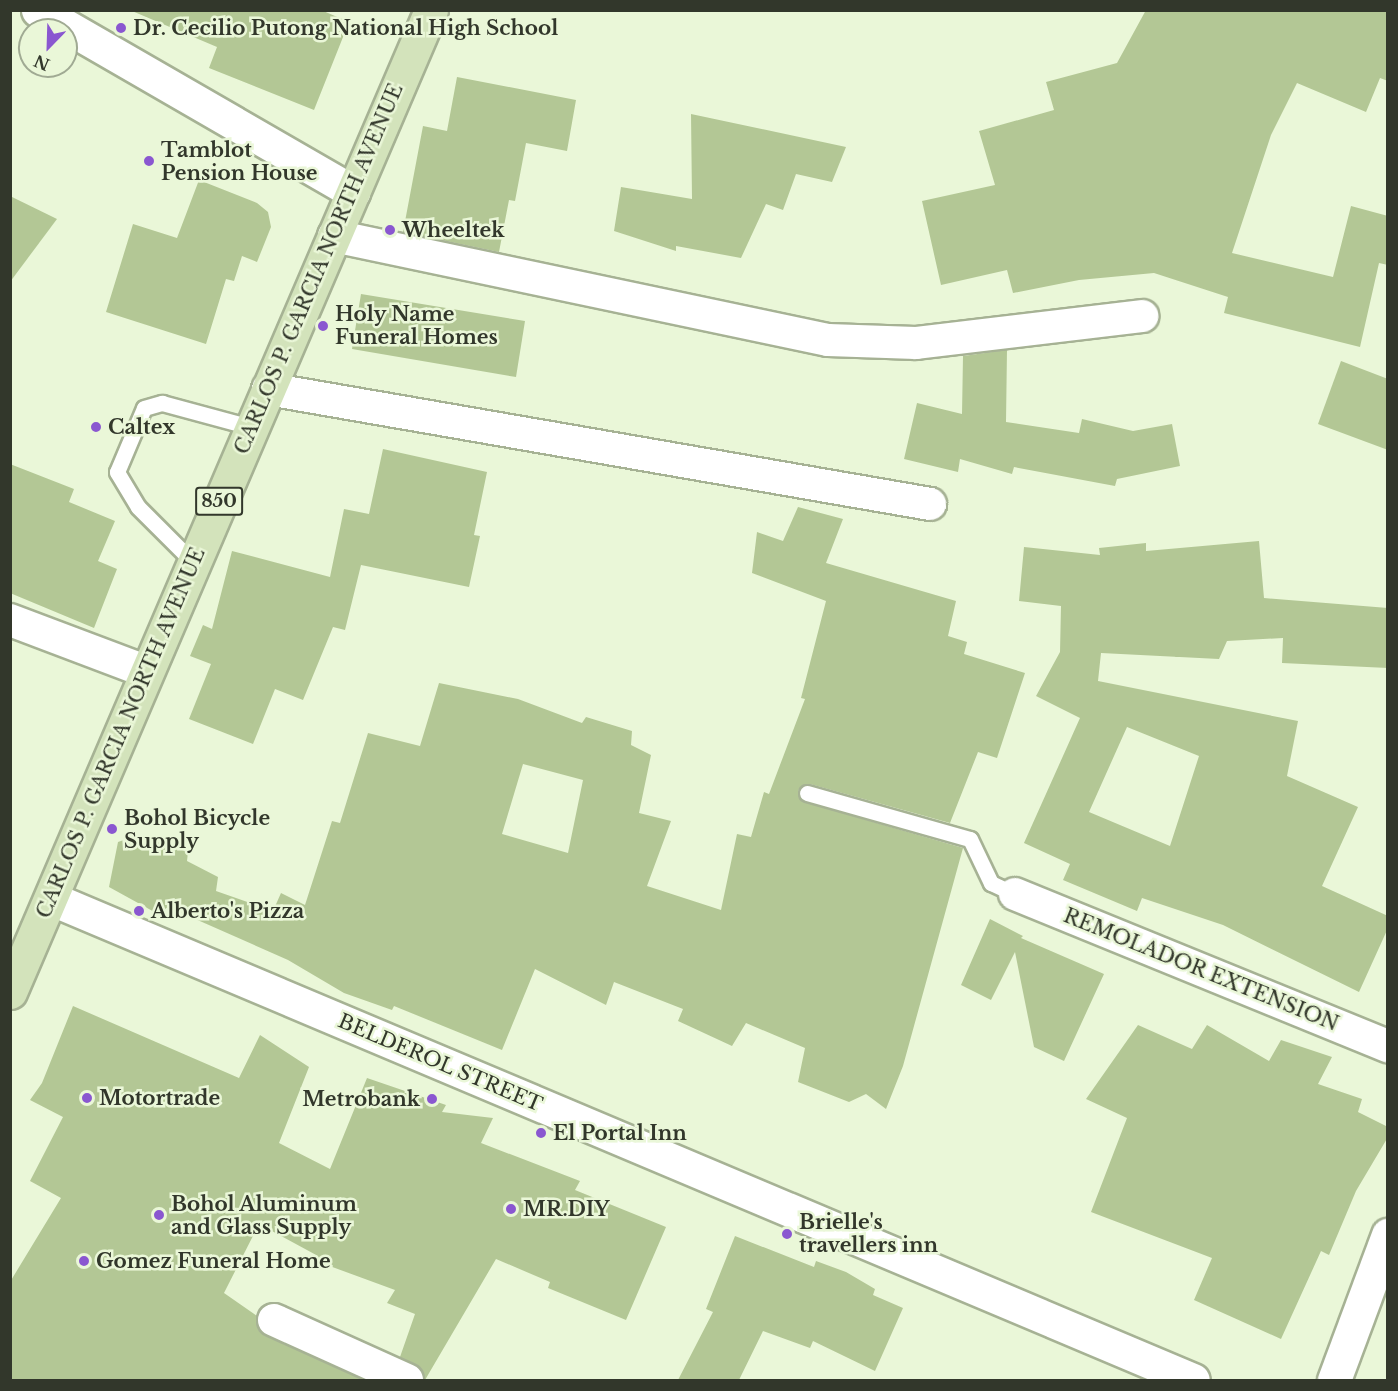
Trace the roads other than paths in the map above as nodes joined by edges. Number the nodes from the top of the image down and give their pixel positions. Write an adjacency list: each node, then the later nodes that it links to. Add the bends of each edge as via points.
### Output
1 (38, 10): 3 (street)
2 (431, 10): 3 (main road, CARLOS P. GARCIA NORTH AVENUE / 850)
3 (353, 192): 4 (main road, CARLOS P. GARCIA NORTH AVENUE / 850)
4 (334, 236): 5 (street, via 828,340 916,343); 6 (main road, CARLOS P. GARCIA NORTH AVENUE / 850)
5 (1142, 316)
6 (268, 389): 7 (main road, CARLOS P. GARCIA NORTH AVENUE / 850); 8 (street)
7 (251, 427): 9 (main road, CARLOS P. GARCIA NORTH AVENUE / 850); 9 (lane, via 162,403 144,408 117,472 138,507)
8 (930, 504)
9 (192, 562): 11 (main road, CARLOS P. GARCIA NORTH AVENUE / 850)
10 (10, 620): 11 (street)
11 (145, 671): 14 (main road, CARLOS P. GARCIA NORTH AVENUE / 850)
12 (807, 793): 13 (lane, via 970,838 991,883)
13 (1016, 894): 16 (street, REMOLADOR EXTENSION)
14 (52, 899): 15 (main road, CARLOS P. GARCIA NORTH AVENUE / 850); 20 (street, BELDEROL STREET)
15 (10, 992)
16 (1388, 1046)
17 (1388, 1235): 21 (street)
18 (274, 1320): 19 (street)
19 (407, 1380)
20 (1193, 1380)
21 (1334, 1380)

